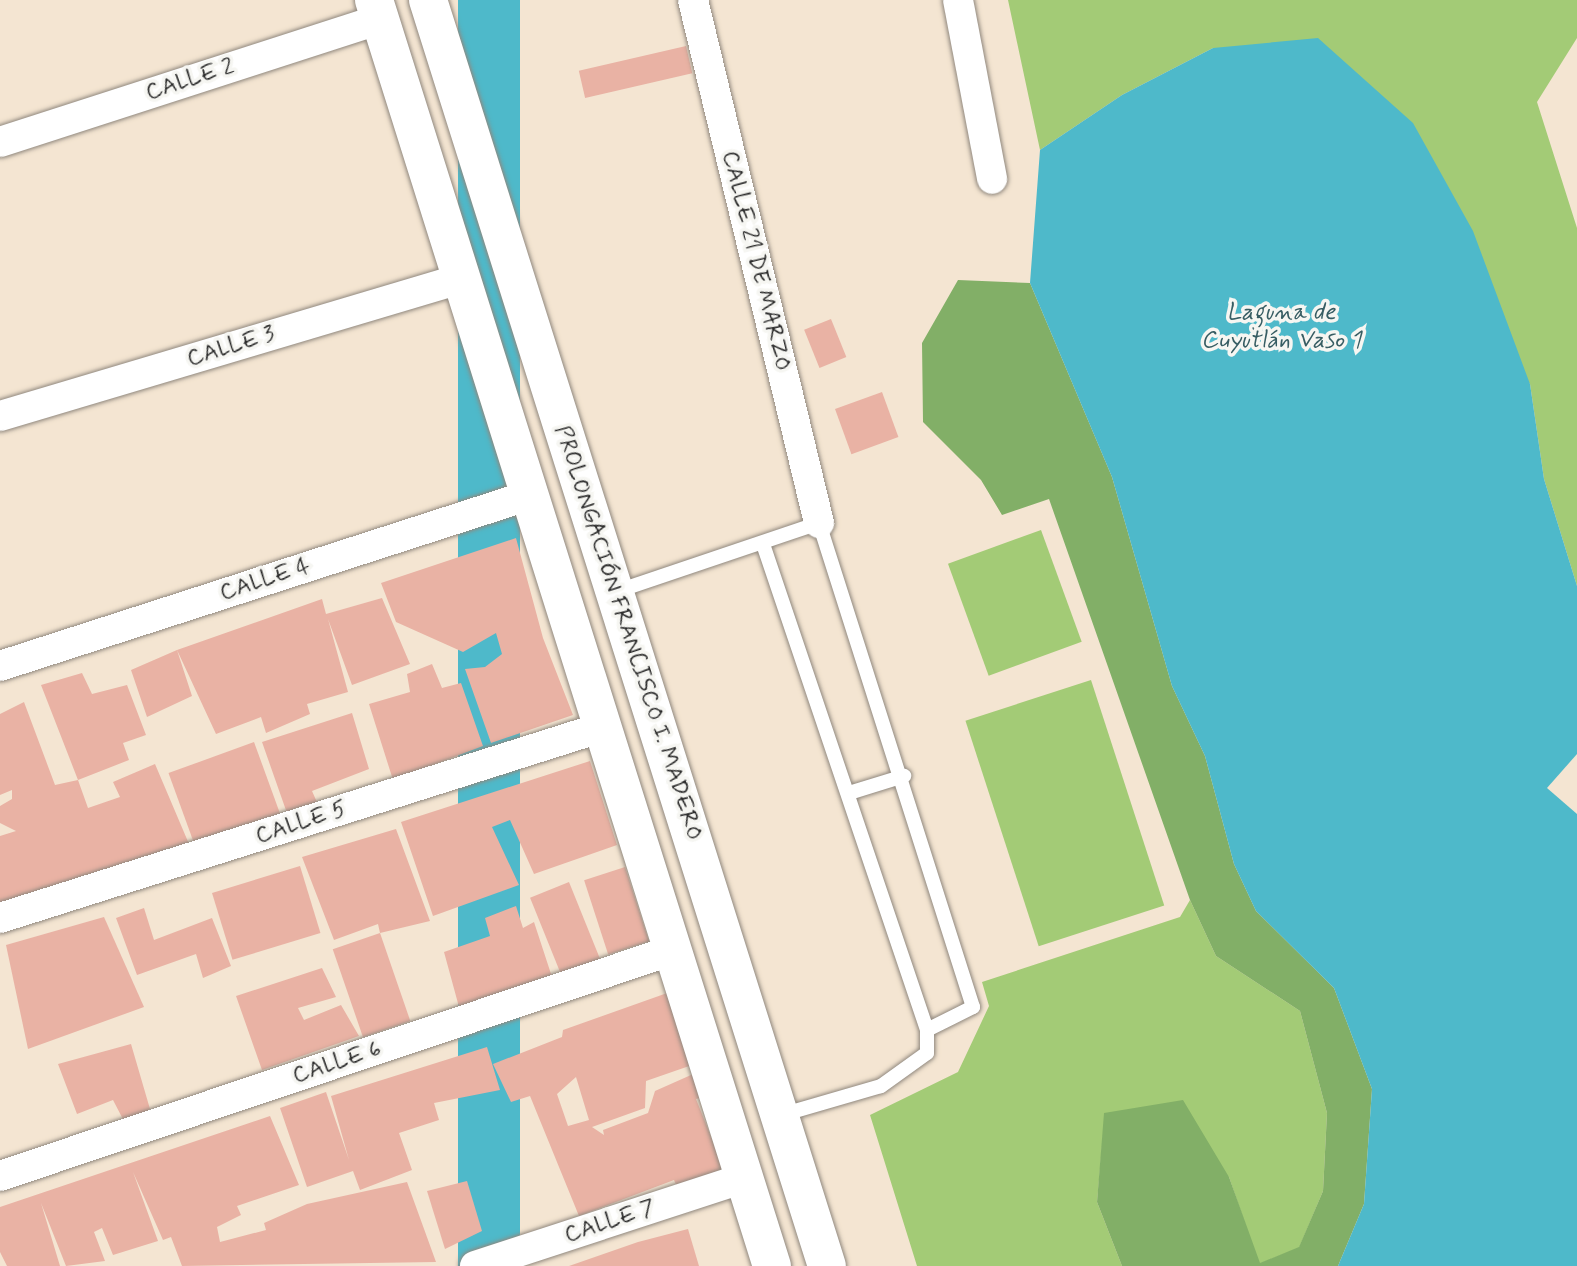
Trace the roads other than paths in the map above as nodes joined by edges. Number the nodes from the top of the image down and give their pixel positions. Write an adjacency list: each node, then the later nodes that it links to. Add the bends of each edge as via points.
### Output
1 (428, 0): 8 (street, PROLONGACIÓN FRANCISCO I. MADERO)
2 (693, 0): 12 (street, CALLE 21 DE MARZO)
3 (958, 0): 6 (street)
4 (377, 10): 5 (street, CALLE 2); 7 (street)
5 (0, 142)
6 (992, 179)
7 (462, 278): 9 (street); 10 (street, CALLE 3)
8 (554, 400): 9 (street); 14 (street, PROLONGACIÓN FRANCISCO I. MADERO)
9 (503, 409): 11 (street)
10 (0, 416)
11 (530, 495): 15 (street, CALLE 4); 16 (street)
12 (819, 523): 13 (lane); 17 (lane)
13 (763, 544): 14 (lane); 18 (lane)
14 (624, 589): 19 (street, PROLONGACIÓN FRANCISCO I. MADERO)
15 (0, 666)
16 (603, 727): 20 (street); 21 (street, CALLE 5)
17 (904, 776): 18 (lane); 23 (lane, via 973,1007)
18 (849, 793): 23 (lane)
19 (689, 827): 20 (street); 24 (street, PROLONGACIÓN FRANCISCO I. MADERO)
20 (639, 841): 22 (street)
21 (0, 918)
22 (673, 950): 25 (street, CALLE 6); 26 (street)
23 (927, 1030): 24 (lane, via 927,1053 881,1086)
24 (790, 1113): 29 (street, PROLONGACIÓN FRANCISCO I. MADERO)
25 (0, 1175)
26 (745, 1178): 27 (street, CALLE 7); 28 (street)
27 (475, 1266)
28 (772, 1266)
29 (827, 1266)

